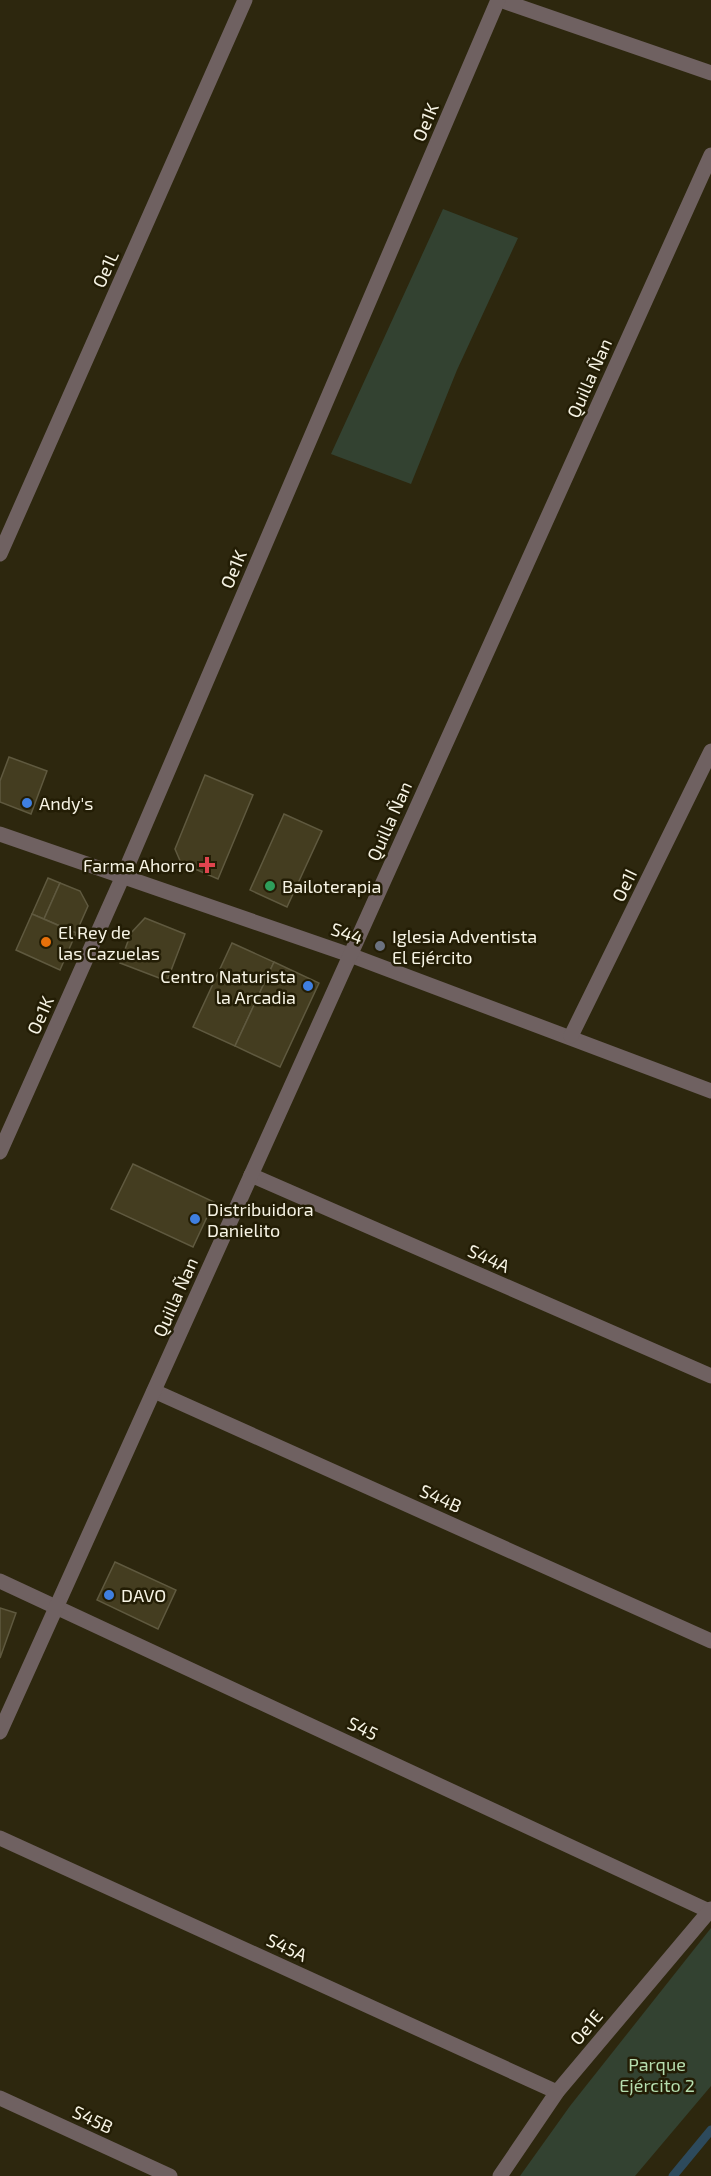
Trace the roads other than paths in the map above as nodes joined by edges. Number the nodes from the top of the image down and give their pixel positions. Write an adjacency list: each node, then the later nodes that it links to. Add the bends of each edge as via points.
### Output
1 (245, 0): 5 (street, Oe1L)
2 (499, 0): 3 (street); 8 (street, Oe1K)
3 (711, 73)
4 (711, 155): 9 (street, Quilla Ñan)
5 (0, 554)
6 (711, 751): 10 (street, Oe1I)
7 (0, 834): 8 (street, S44)
8 (123, 876): 9 (street, S44); 12 (street, Oe1K)
9 (351, 955): 10 (street, S44); 13 (street, Quilla Ñan)
10 (571, 1036): 11 (street, S44)
11 (711, 1091)
12 (0, 1152)
13 (251, 1175): 14 (street, S44A); 15 (street, Quilla Ñan)
14 (711, 1376)
15 (154, 1390): 17 (street, Quilla Ñan); 18 (street, S44B)
16 (0, 1581): 17 (street, S45)
17 (57, 1606): 19 (street, Quilla Ñan); 21 (street, S45)
18 (711, 1641)
19 (0, 1732)
20 (0, 1838): 22 (street, S45A)
21 (710, 1910): 22 (street, Oe1E)
22 (557, 2092): 25 (street, Oe1E)
23 (0, 2098): 24 (street, S45B)
24 (170, 2176)
25 (500, 2176)

